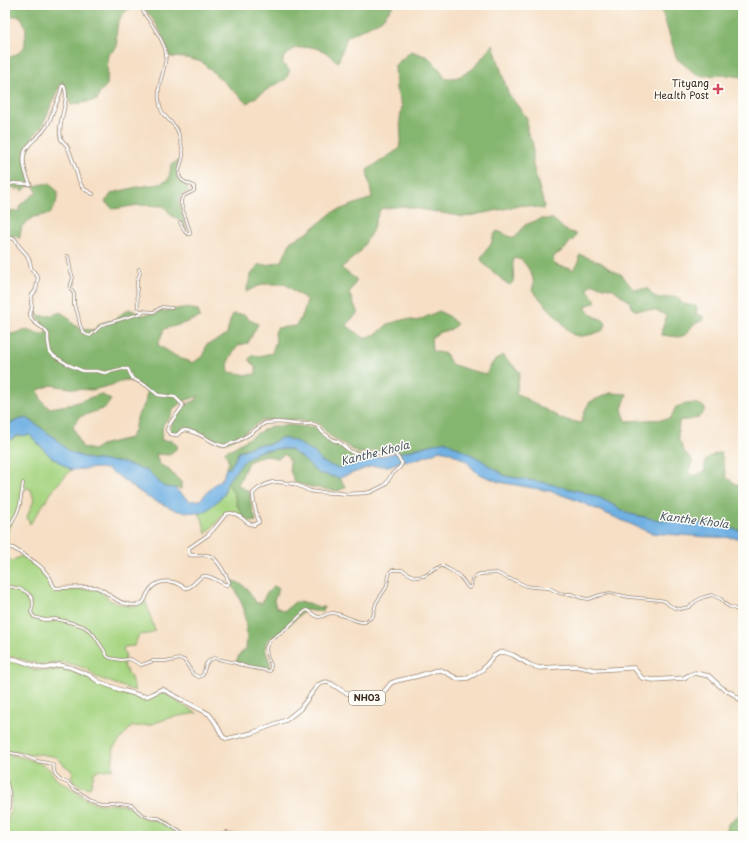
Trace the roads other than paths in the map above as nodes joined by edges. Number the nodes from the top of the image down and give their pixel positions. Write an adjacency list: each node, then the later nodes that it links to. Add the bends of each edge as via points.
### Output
1 (139, 5): 4 (street, via 160,36 166,54 158,96 161,109 176,129 184,152 179,176 194,186 194,191 182,197 180,201 190,234 185,232)
2 (5, 188): 3 (street, via 13,183 30,184 25,172 25,152 46,127 64,86 66,93 61,139 66,144 81,185)
3 (93, 194)
4 (180, 222)
5 (5, 240): 11 (street, via 15,239 38,277 36,290 32,295 30,314 34,322 48,334 50,352 83,371 105,373 128,369 132,378 158,396 175,397 183,404 169,424 170,434 177,435 186,430 224,446 236,442 264,423 312,424 351,452 359,455 391,449 402,463 385,485 371,492 315,492 295,484 279,482 259,488 253,493 253,505 259,522 257,524 248,523 235,514 226,514 208,536 189,548 190,555 215,558 229,582 227,585 204,576 186,588 170,581 158,583 152,586 141,604 126,604 96,587 55,588 42,568 13,548)
6 (68, 256): 9 (street, via 73,277 70,288 74,294 74,306 80,326 85,334 90,336 105,324)
7 (139, 269): 9 (street, via 138,307 139,311)
8 (172, 308): 9 (street, via 162,307 154,312)
9 (144, 312)
10 (23, 484): 11 (street, via 20,504 8,529)
11 (5, 546)
12 (5, 586): 13 (street, via 29,594 32,598 31,612 34,617 56,619 83,626 90,631 110,658 130,659 141,665 153,661 180,659 184,660 193,674 199,677 203,675 205,664 214,658 270,671 271,665 266,648 269,641 307,610 319,617 332,613 365,622 373,616 376,603 386,588 392,570 402,570 417,577 443,566 462,578 469,588 472,579 477,575 497,573 526,586 549,588 582,598 589,599 610,593 665,601 680,609 712,595 730,607)
13 (743, 610)
14 (5, 660): 15 (main road, NH03, via 15,659 41,668 69,666 99,682 142,696 162,690 209,714 223,737 227,739 286,720 300,709 322,683 327,682 344,692 362,698 375,698 396,680 434,671 441,670 458,678 468,678 482,670 494,656 504,652 538,668 634,668 642,678 653,680 701,674 708,676)
15 (743, 702)
16 (5, 752): 19 (street, via 48,763 53,766 61,780 91,800 132,806 142,815 159,818)
17 (5, 778): 18 (street, via 10,804)
18 (5, 824)
19 (186, 836)
20 (213, 836): 21 (street, via 227,832)
21 (240, 836)

